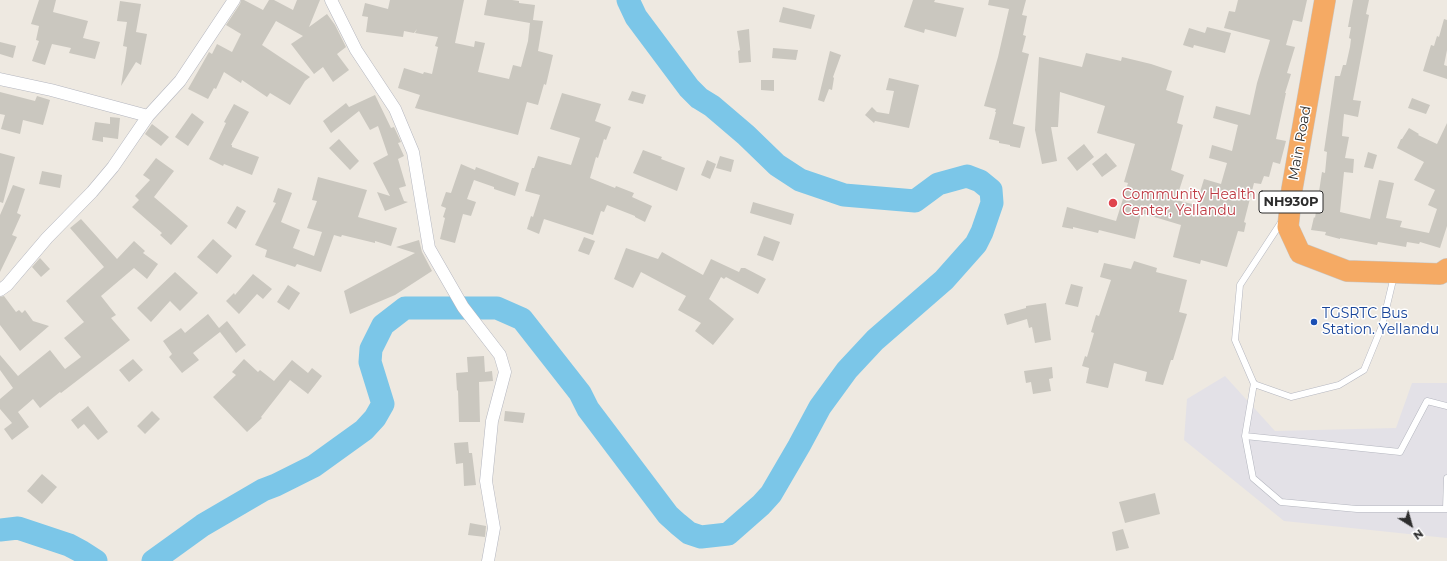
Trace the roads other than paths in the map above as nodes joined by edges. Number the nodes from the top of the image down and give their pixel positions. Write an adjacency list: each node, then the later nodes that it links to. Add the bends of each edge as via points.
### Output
1 (234, 0): 5 (street, via 180,80)
2 (331, 0): 14 (street, via 356,50 395,109 413,152 429,248 463,307 500,355 505,372 492,421 486,481 494,528)
3 (1325, 0): 6 (highway, Main Road / NH930P)
4 (0, 79): 5 (street)
5 (148, 116): 9 (street, via 113,167)
6 (1290, 208): 8 (highway, Main Road / NH930P, via 1288,227 1300,253 1347,271); 10 (lane, via 1240,285 1235,340)
7 (1447, 269): 8 (highway, Main Road / NH930P, via 1440,274)
8 (1394, 273): 10 (lane, via 1382,326 1364,370 1339,385 1291,397)
9 (0, 290)
10 (1254, 382): 12 (lane)
11 (1447, 406): 12 (lane, via 1427,401 1400,452)
12 (1246, 436): 13 (lane, via 1253,478 1281,502 1357,509 1446,509)
13 (1447, 478)
14 (488, 561)

